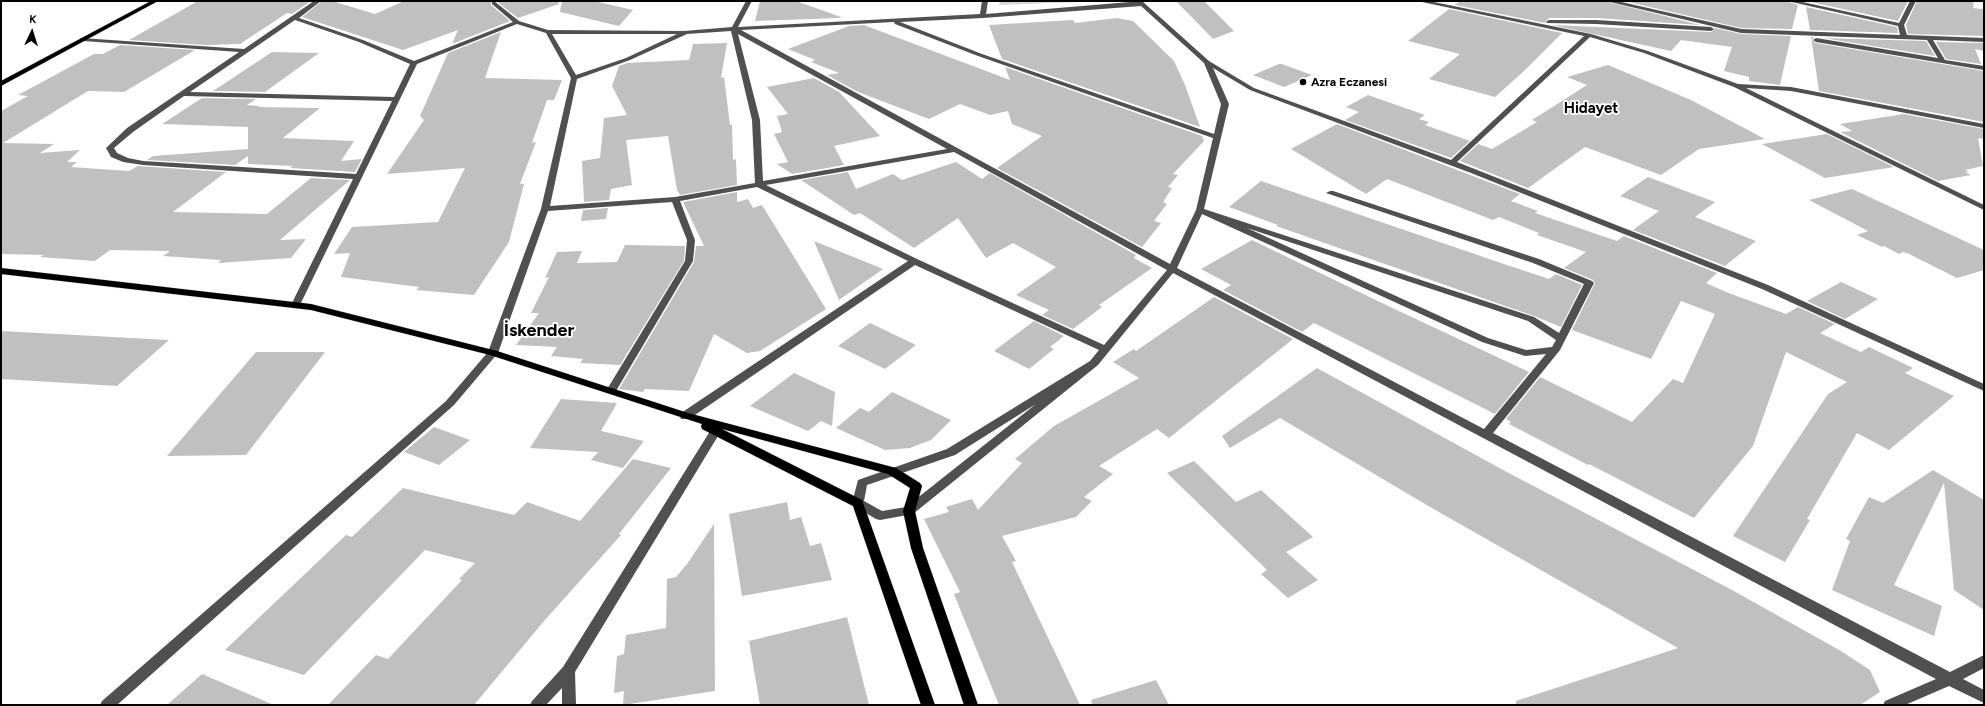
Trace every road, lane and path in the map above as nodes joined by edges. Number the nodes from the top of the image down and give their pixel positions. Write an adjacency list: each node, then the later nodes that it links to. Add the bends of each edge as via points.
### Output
1 (155, 1): 25 (main road)
2 (318, 1): 12 (street)
3 (750, 1): 17 (street)
4 (985, 1): 11 (street)
5 (1420, 1): 15 (street)
6 (1609, 1): 18 (street)
7 (1790, 1): 16 (street)
8 (1913, 1): 16 (street)
9 (493, 2): 13 (street)
10 (1140, 3): 11 (street); 29 (street)
11 (983, 16): 14 (street)
12 (294, 18): 27 (street); 28 (street)
13 (517, 22): 19 (street); 28 (street)
14 (893, 22): 17 (street); 38 (street)
15 (1526, 22): 18 (street, via 1596,22); 22 (street)
16 (1901, 25): 23 (street)
17 (734, 29): 20 (street); 39 (street); 42 (street, via 756,120)
18 (1741, 31): 21 (street)
19 (548, 32): 20 (street); 32 (street)
20 (686, 32): 32 (street, via 628,59)
21 (1781, 33): 23 (street); 30 (street)
22 (1588, 35): 34 (street, via 1646,52); 40 (street)
23 (1904, 36): 24 (street)
24 (1929, 38): 26 (street); 30 (street)
25 (83, 39): 27 (street); 33 (main road)
26 (1984, 40)
27 (246, 51): 35 (street)
28 (414, 62): 36 (street)
29 (1207, 62): 38 (street, via 1226,104); 40 (street, via 1252,89)
30 (1944, 62): 31 (street)
31 (1984, 68)
32 (574, 78): 46 (street)
33 (1, 84)
34 (1736, 86): 37 (street, via 1791,89); 45 (street)
35 (183, 94): 36 (street); 41 (street, via 130,130 110,148 114,155 143,163)
36 (396, 99): 41 (street)
37 (1984, 126)
38 (1216, 137): 47 (street)
39 (955, 150): 42 (street); 49 (street)
40 (1452, 163): 57 (street, via 1765,287)
41 (359, 177): 51 (street)
42 (759, 185): 44 (street); 48 (street)
43 (1330, 193): 52 (street, via 1536,261 1589,283)
44 (675, 199): 46 (street); 58 (street, via 691,240 689,261)
45 (1984, 208)
46 (545, 209): 55 (street)
47 (1200, 210): 49 (street); 52 (street, via 1531,319); 54 (street, via 1485,340 1525,353)
48 (914, 261): 53 (street); 59 (street)
49 (1172, 269): 53 (street); 61 (street)
50 (1, 272): 51 (main road)
51 (296, 305): 55 (main road)
52 (1561, 339): 54 (street)
53 (1104, 349): 56 (street)
54 (1555, 350): 61 (street)
55 (493, 353): 58 (main road); 69 (street, via 450,403)
56 (1094, 363): 62 (street, via 951,452); 64 (street)
57 (1984, 388)
58 (611, 391): 59 (main road)
59 (685, 416): 60 (main road); 62 (main road)
60 (716, 431): 63 (main road); 66 (street)
61 (1485, 435): 67 (street)
62 (892, 471): 63 (street, via 862,483); 64 (main road, via 916,486)
63 (858, 503): 64 (street, via 880,516); 72 (main road)
64 (909, 511): 73 (main road, via 917,548)
65 (1984, 661): 67 (street)
66 (568, 671): 70 (street); 71 (street)
67 (1950, 679): 68 (street); 74 (street)
68 (1984, 697)
69 (107, 705)
70 (537, 705)
71 (569, 705)
72 (928, 705)
73 (971, 705)
74 (1890, 705)

